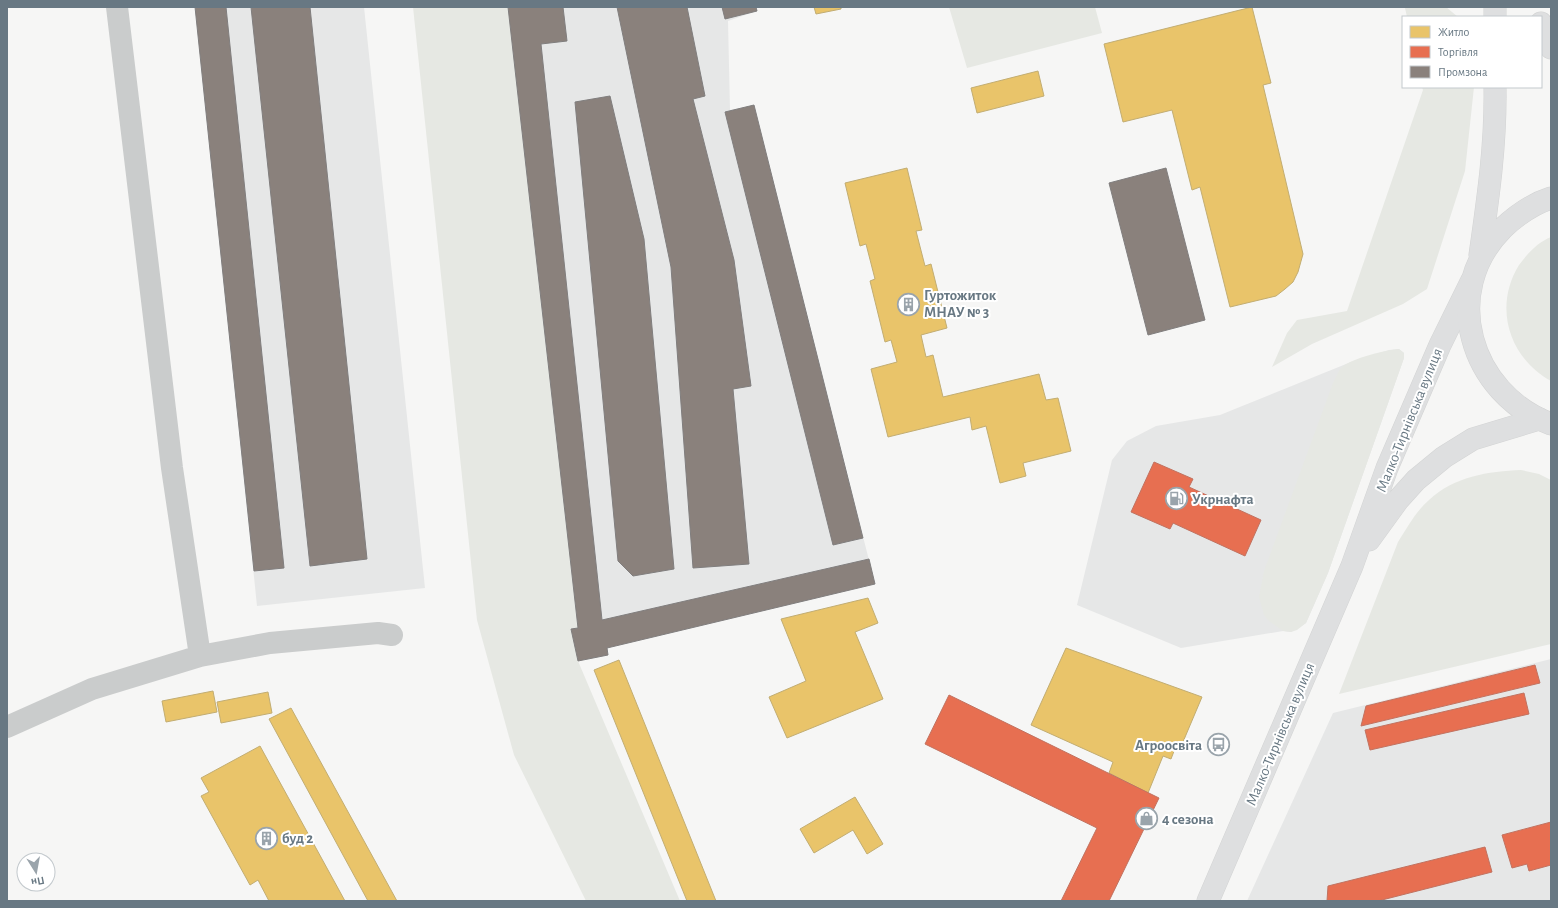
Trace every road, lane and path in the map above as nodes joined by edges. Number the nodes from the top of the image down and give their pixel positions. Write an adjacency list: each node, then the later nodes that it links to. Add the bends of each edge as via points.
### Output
1 (117, 7): 10 (lane, via 172,468)
2 (1542, 26): 3 (main road)
3 (1551, 48)
4 (1495, 88): 6 (main road, via 1490,189)
5 (1551, 198): 6 (main road, via 1514,217 1494,237)
6 (1476, 270): 7 (main road, via 1469,301 1470,326 1475,350 1485,371 1500,391 1518,407); 8 (main road, Малко-Тирнівська вулиця, via 1440,345 1387,468)
7 (1545, 422): 8 (main road, Малко-Тирнівська вулиця, via 1473,439 1444,457 1416,480 1398,500)
8 (1352, 566): 12 (main road, Малко-Тирнівська вулиця)
9 (392, 635): 10 (lane, via 378,633 270,643)
10 (200, 656): 11 (lane, via 92,689)
11 (7, 727)
12 (1208, 901)

